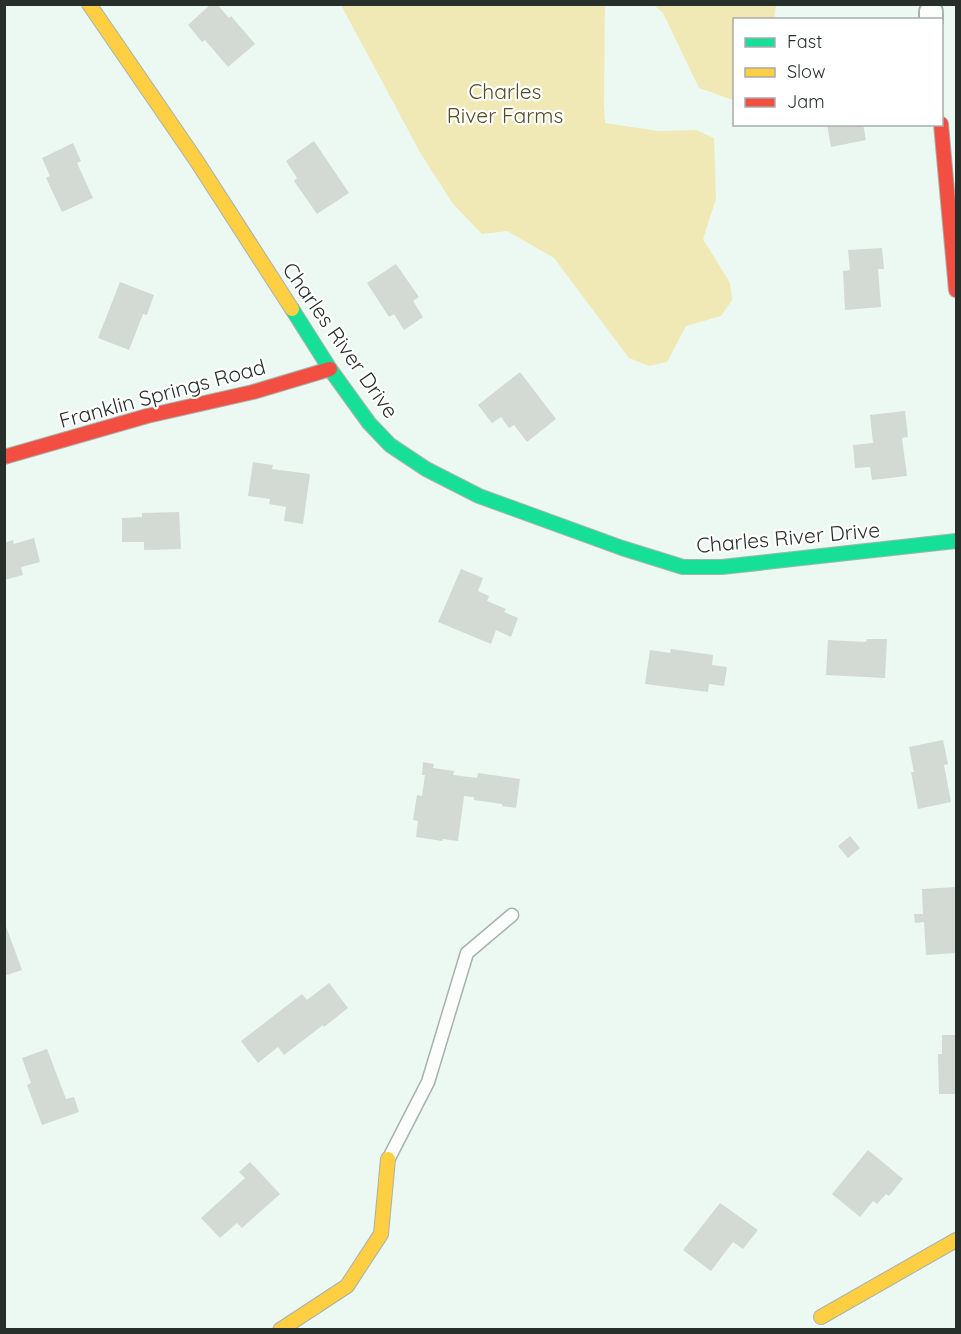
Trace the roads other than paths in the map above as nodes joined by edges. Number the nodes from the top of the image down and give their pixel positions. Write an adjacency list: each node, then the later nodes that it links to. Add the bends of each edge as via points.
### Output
1 (89, 4): 4 (street, Charles River Drive, via 196,160)
2 (941, 126): 3 (street)
3 (957, 290)
4 (330, 369): 5 (street, Franklin Springs Road); 6 (street, Charles River Drive, via 390,445 426,469 479,496 682,567 722,567)
5 (4, 457)
6 (957, 541)
7 (512, 915): 8 (lane, via 467,953 428,1082)
8 (388, 1159): 11 (street, via 381,1234 347,1286)
9 (957, 1240): 10 (street)
10 (821, 1317)
11 (280, 1329)

